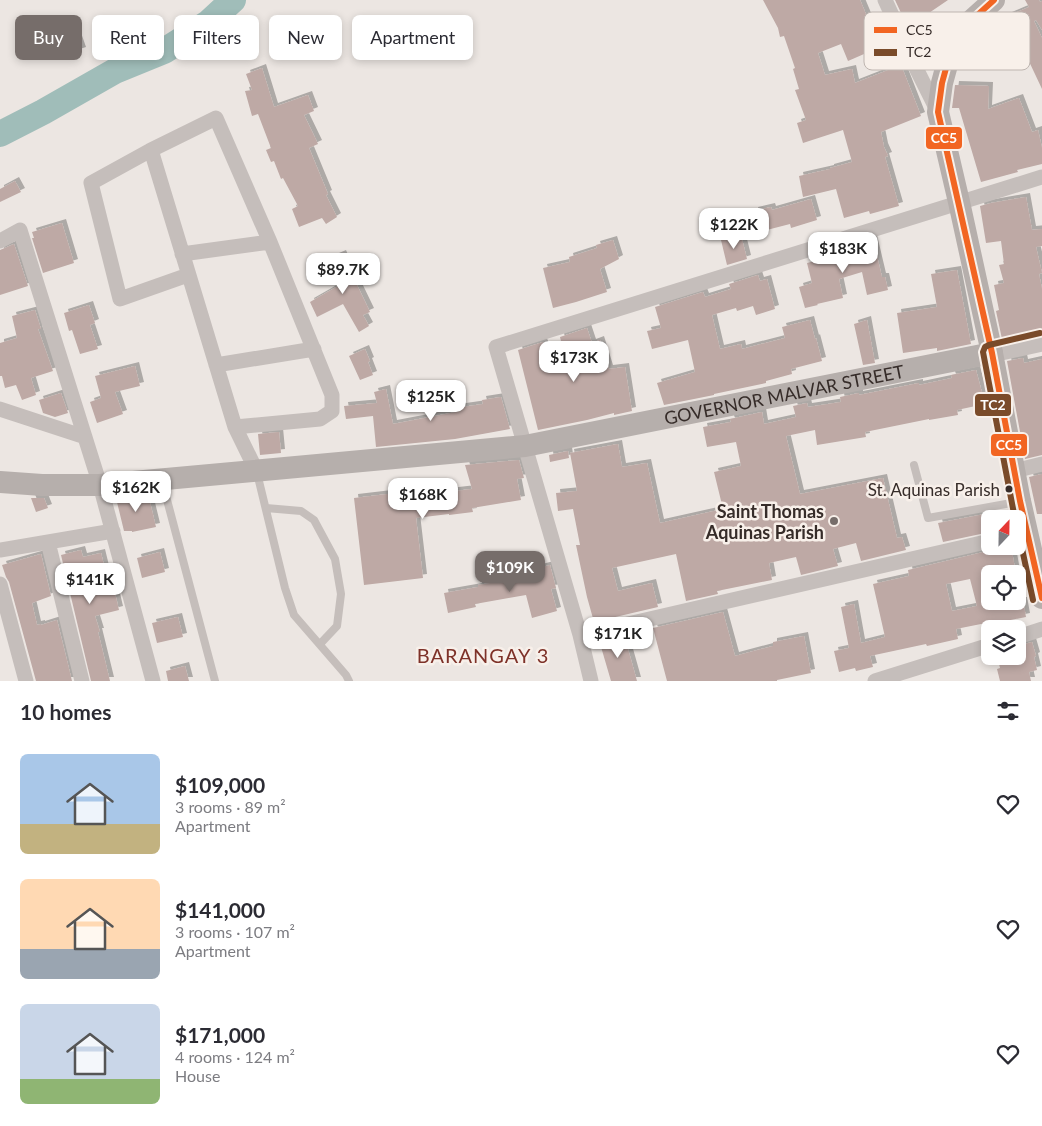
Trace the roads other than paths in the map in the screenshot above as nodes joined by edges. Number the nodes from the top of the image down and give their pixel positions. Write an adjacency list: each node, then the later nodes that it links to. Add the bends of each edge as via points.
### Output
1 (885, 0): 3 (street)
2 (994, 0): 4 (main road)
3 (890, 12)
4 (981, 12)
5 (917, 70): 7 (street)
6 (945, 70): 7 (main road)
7 (938, 112): 10 (main road)
8 (151, 150): 12 (street, via 216,118); 13 (street); 14 (street, via 91,183 120,299)
9 (1042, 176): 10 (street)
10 (959, 202): 17 (main road); 22 (street, via 496,347)
11 (0, 242): 21 (street, via 20,230)
12 (270, 242): 13 (street); 16 (street)
13 (182, 254): 14 (street)
14 (188, 275): 18 (street)
15 (1042, 342): 17 (street, GOVERNOR MALVAR STREET)
16 (314, 349): 18 (street); 20 (street, via 332,395 332,411 320,419)
17 (992, 353): 22 (main road, GOVERNOR MALVAR STREET); 26 (main road)
18 (216, 365): 20 (street)
19 (0, 408): 21 (street)
20 (235, 427): 25 (street)
21 (85, 437): 29 (street)
22 (525, 446): 25 (main road, GOVERNOR MALVAR STREET); 42 (street)
23 (1042, 464): 26 (street)
24 (914, 466): 30 (lane, via 928,518)
25 (256, 470): 27 (main road, GOVERNOR MALVAR STREET); 31 (lane)
26 (1014, 471): 30 (main road)
27 (161, 479): 29 (main road, GOVERNOR MALVAR STREET); 48 (lane)
28 (0, 482): 29 (main road, GOVERNOR MALVAR STREET)
29 (100, 485): 33 (street)
30 (1020, 501): 32 (main road)
31 (266, 508): 43 (lane, via 294,615); 43 (lane, via 301,511 314,520 336,559 341,594 337,626)
32 (1021, 510)
33 (113, 531): 34 (street); 47 (street)
34 (48, 542): 37 (street); 46 (street)
35 (981, 543): 42 (street)
36 (1026, 546): 39 (main road)
37 (0, 550)
38 (0, 584): 45 (street)
39 (1042, 598)
40 (1042, 629): 41 (street)
41 (1026, 634)
42 (580, 635): 50 (street)
43 (320, 644): 49 (lane)
44 (981, 648): 51 (street)
45 (26, 681)
46 (82, 681)
47 (153, 681)
48 (216, 681)
49 (349, 681)
50 (591, 681)
51 (876, 681)

